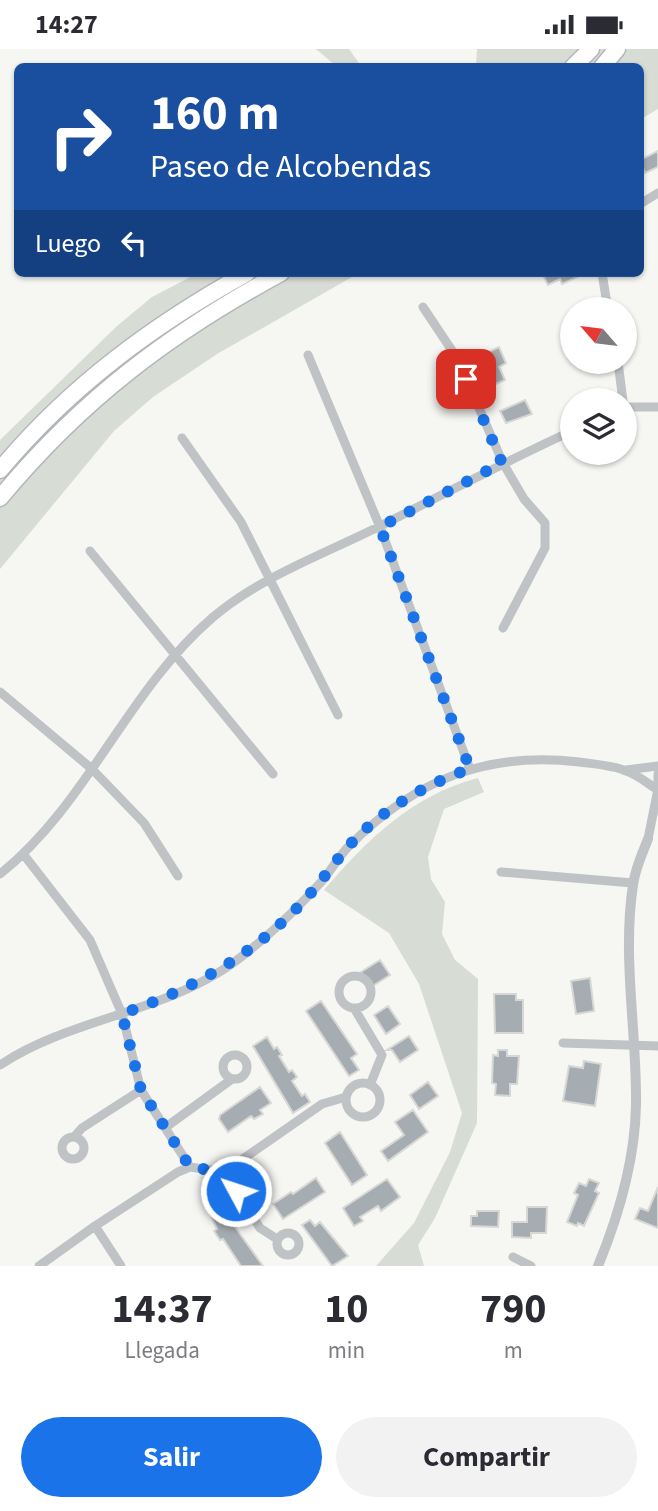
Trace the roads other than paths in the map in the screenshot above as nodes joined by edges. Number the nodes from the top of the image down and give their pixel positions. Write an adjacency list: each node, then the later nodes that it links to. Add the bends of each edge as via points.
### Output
1 (591, 49): 3 (highway)
2 (617, 49): 4 (highway)
3 (577, 63)
4 (605, 63)
5 (240, 277): 16 (highway, via 149,331 103,367 38,426)
6 (274, 277): 17 (highway, via 185,329 115,380 63,426)
7 (603, 277): 8 (street)
8 (606, 297)
9 (423, 307): 15 (street, via 457,358)
10 (308, 355): 18 (street)
11 (637, 407): 12 (street)
12 (658, 407)
13 (560, 436): 15 (street)
14 (182, 438): 20 (street, via 241,522)
15 (502, 463): 18 (street); 21 (street, via 545,523 545,548)
16 (0, 470)
17 (0, 498)
18 (380, 527): 20 (street); 27 (street)
19 (90, 551): 22 (street)
20 (270, 577): 22 (street, via 212,618); 24 (street)
21 (503, 628)
22 (177, 654): 26 (street); 29 (street)
23 (0, 692): 26 (street)
24 (338, 715)
25 (658, 766): 28 (street)
26 (92, 769): 35 (street); 39 (street, via 144,823)
27 (470, 769): 28 (street, via 538,758); 42 (street, via 422,789 389,811 348,847 291,914 233,963 198,983)
28 (624, 770): 32 (street)
29 (273, 774)
30 (658, 774): 31 (street)
31 (658, 781)
32 (658, 789): 34 (street)
33 (658, 823): 34 (street)
34 (648, 839): 40 (street)
35 (24, 855): 37 (street); 42 (street, via 90,940)
36 (0, 861): 37 (street)
37 (3, 872)
38 (501, 872): 40 (street)
39 (178, 876)
40 (633, 883): 44 (street)
41 (354, 1008): 48 (street, via 382,1055)
42 (122, 1014): 46 (street, via 18,1053); 49 (street)
43 (563, 1043): 44 (street)
44 (634, 1045): 45 (street); 61 (street, via 636,1108 628,1173 612,1233)
45 (658, 1046)
46 (0, 1065)
47 (232, 1079): 51 (street)
48 (370, 1085): 50 (street, via 360,1083); 50 (street, via 380,1096 377,1109 367,1117 354,1114)
49 (141, 1090): 51 (street); 52 (street)
50 (346, 1097): 54 (street, via 322,1104)
51 (166, 1127): 53 (street)
52 (74, 1137)
53 (190, 1167): 54 (street); 55 (street)
54 (224, 1172): 56 (street, via 260,1228)
55 (95, 1226): 58 (street); 59 (street)
56 (277, 1239)
57 (513, 1257): 60 (street)
58 (39, 1266)
59 (121, 1266)
60 (531, 1266)
61 (597, 1266)

